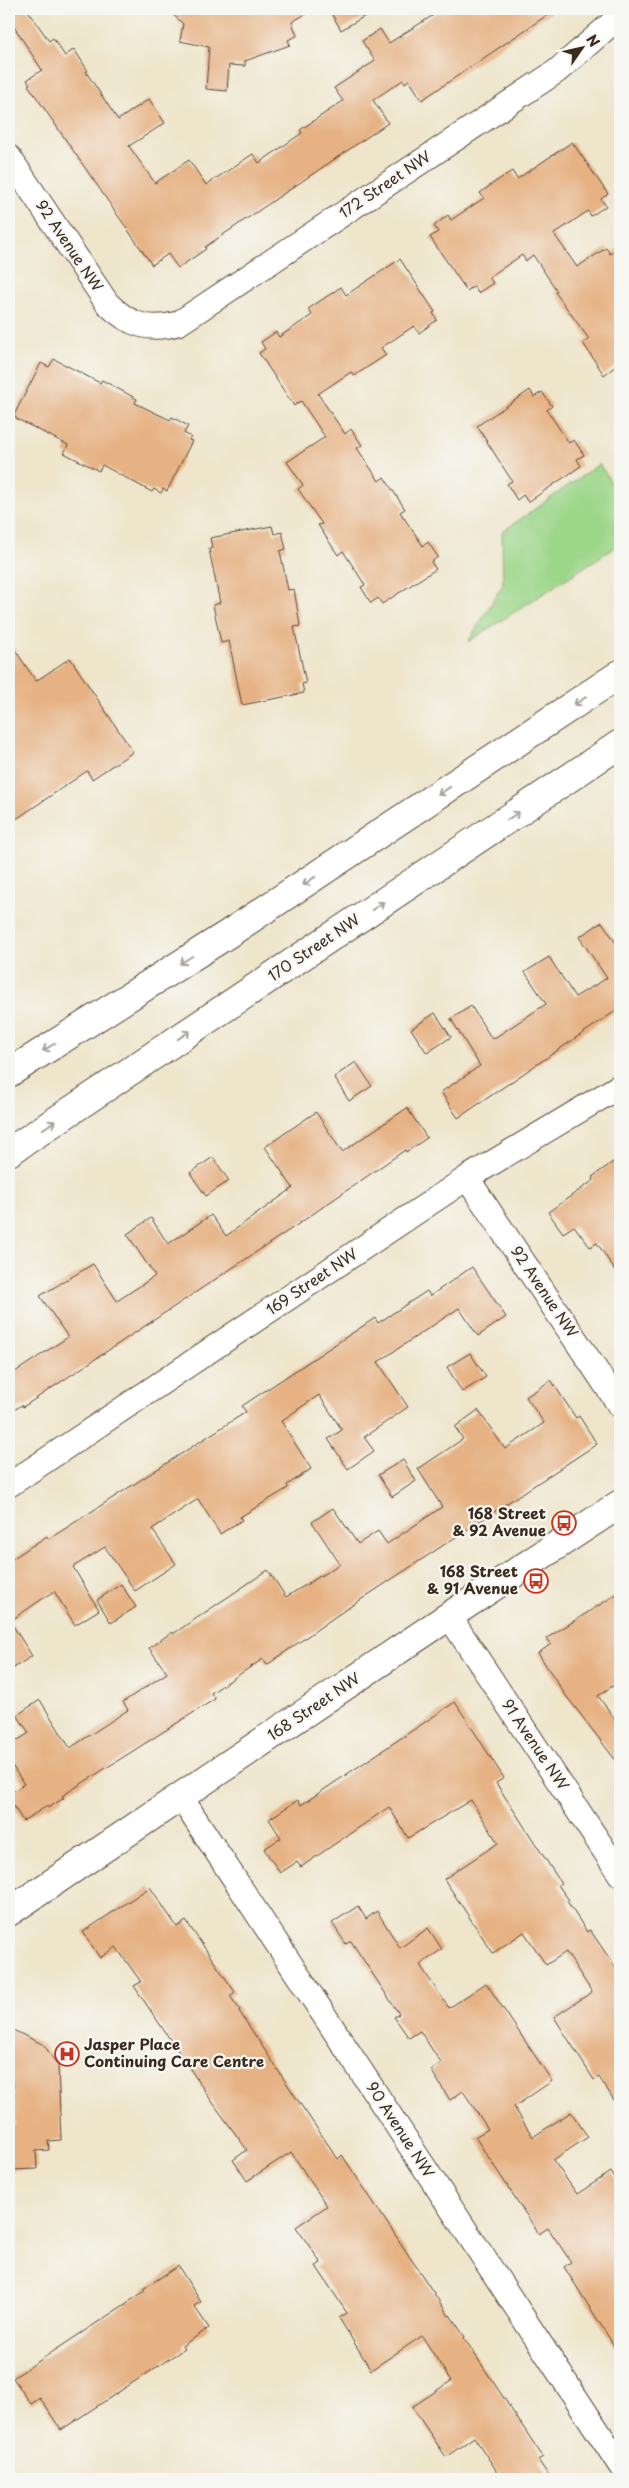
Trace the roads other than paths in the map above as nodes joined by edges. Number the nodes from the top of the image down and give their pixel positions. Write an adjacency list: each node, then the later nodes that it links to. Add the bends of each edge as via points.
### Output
1 (620, 16): 3 (street, 172 Street NW, via 557,71 179,323 158,328)
2 (9, 157): 3 (street, 92 Avenue NW, via 107,303 128,321)
3 (138, 325)
4 (620, 674): 6 (main road, one-way to 6, via 236,929)
5 (620, 744): 8 (main road, 170 Street NW, one-way to 5)
6 (9, 1073)
7 (620, 1086): 9 (street, 169 Street NW)
8 (9, 1152)
9 (467, 1178): 10 (street, 92 Avenue NW); 11 (street, 169 Street NW)
10 (620, 1406)
11 (9, 1484)
12 (620, 1504): 13 (main road, 168 Street NW)
13 (449, 1616): 14 (main road, 168 Street NW); 15 (street, 91 Avenue NW)
14 (180, 1796): 16 (main road, 168 Street NW); 17 (street, 90 Avenue NW)
15 (620, 1874)
16 (9, 1912)
17 (620, 2465)

